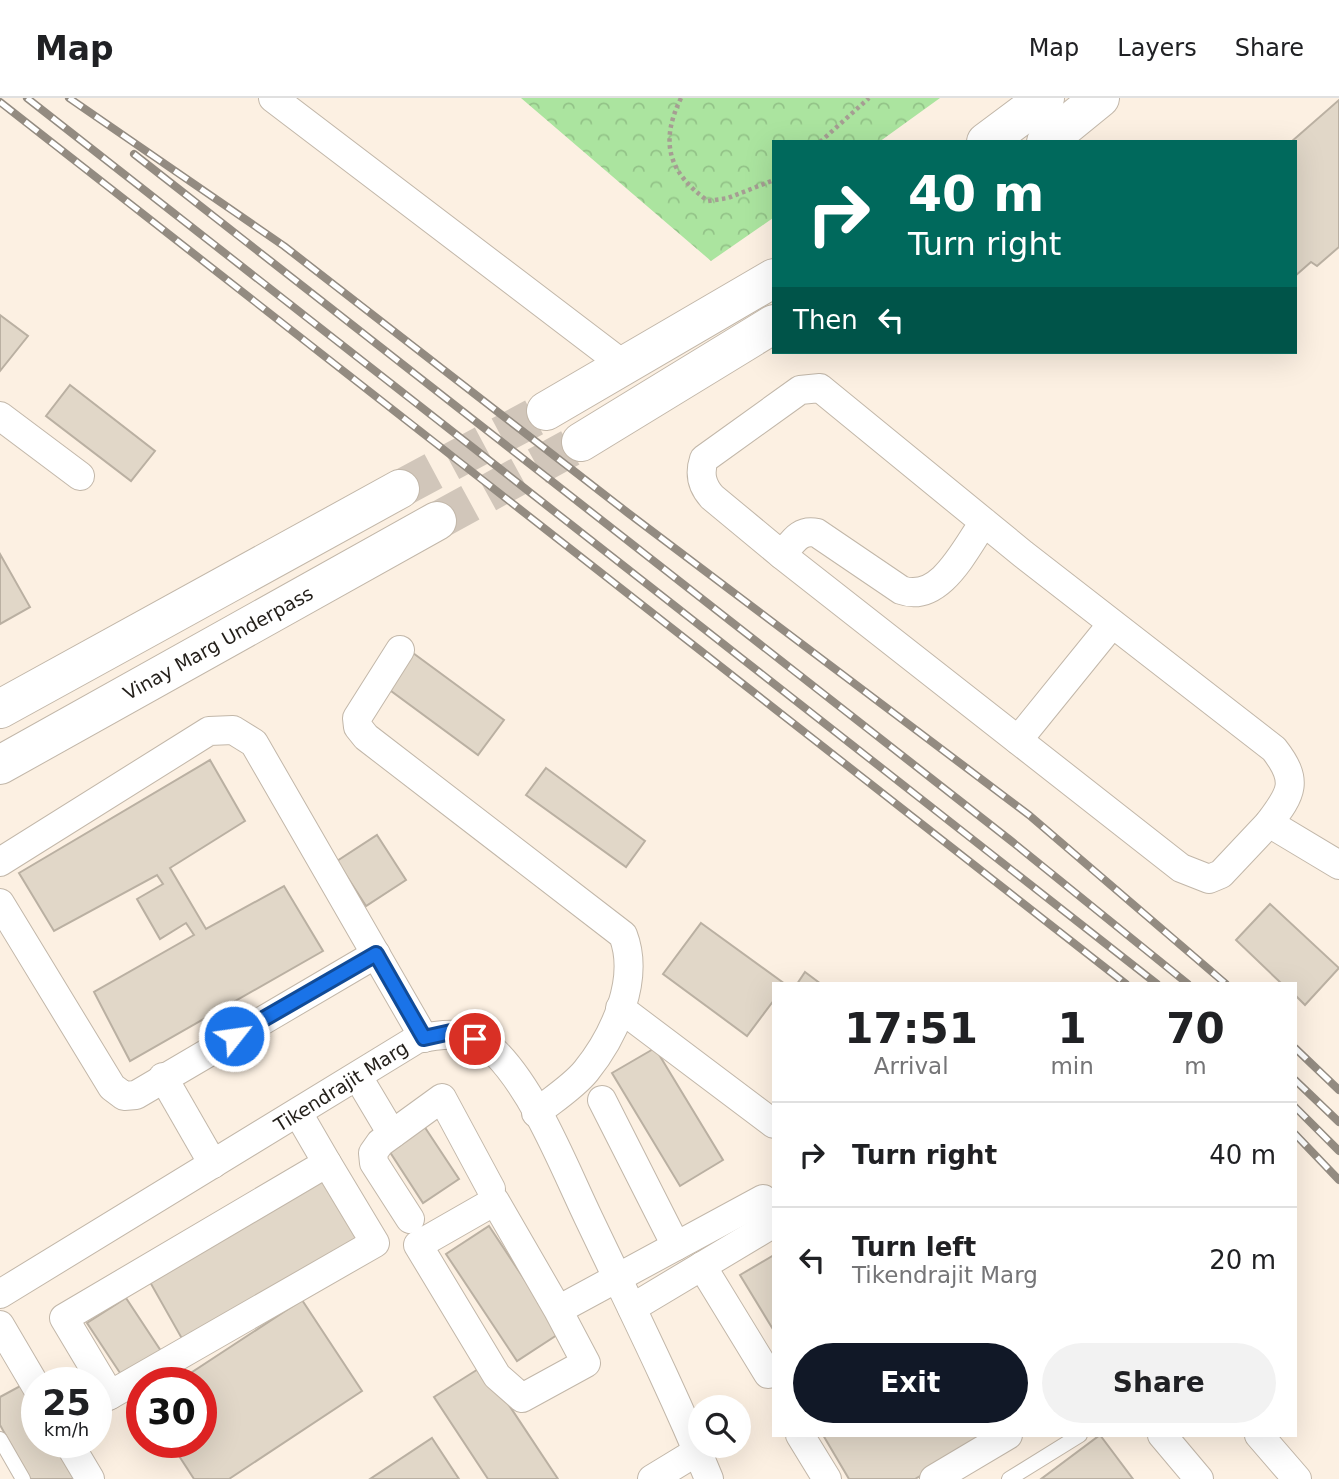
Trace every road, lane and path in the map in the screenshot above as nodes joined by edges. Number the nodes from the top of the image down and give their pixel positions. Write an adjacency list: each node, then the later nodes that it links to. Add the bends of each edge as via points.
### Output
1 (273, 98): 12 (street)
2 (681, 98): 9 (path, via 670,133 671,158 685,185 708,201)
3 (869, 98): 6 (path)
4 (1045, 98): 7 (main road)
5 (1100, 98): 8 (main road)
6 (822, 140)
7 (989, 140)
8 (1048, 140)
9 (772, 181)
10 (772, 279): 12 (main road)
11 (772, 325): 15 (main road)
12 (625, 366): 13 (main road)
13 (546, 411)
14 (0, 416): 16 (street)
15 (581, 442)
16 (80, 476)
17 (400, 489): 23 (main road)
18 (436, 521): 25 (main road, Vinay Marg Underpass)
19 (985, 522): 20 (street, via 935,587 924,593 901,590 817,533 800,534); 20 (street, via 820,388 800,390 704,459 701,469 705,489 712,497); 21 (street)
20 (782, 555): 24 (street)
21 (1112, 624): 24 (street); 26 (street, via 1274,749 1291,784 1286,801)
22 (400, 650): 31 (street, via 357,718 359,727 366,737 623,935 629,951)
23 (0, 709)
24 (1018, 740): 26 (street, via 1196,875 1209,879 1221,874)
25 (0, 765)
26 (1269, 822): 28 (street)
27 (0, 862): 30 (street, via 209,731 233,730 254,743)
28 (1339, 865)
29 (0, 902): 33 (street, via 112,1087 124,1096 136,1095)
30 (376, 954): 32 (street); 33 (street)
31 (620, 1008): 37 (street, via 612,1031 585,1072); 38 (street)
32 (424, 1038): 34 (street, Tikendrajit Marg); 37 (street, Tikendrajit Marg, via 451,1032 496,1052)
33 (163, 1077): 41 (street)
34 (358, 1077): 36 (street, Tikendrajit Marg); 39 (street)
35 (603, 1100): 45 (street)
36 (298, 1113): 40 (street); 41 (street, Tikendrajit Marg)
37 (536, 1113): 47 (street, Tikendrajit Marg)
38 (772, 1122)
39 (392, 1134): 42 (street, via 442,1098); 44 (street, via 373,1153 374,1163)
40 (327, 1163): 53 (street, via 64,1318); 55 (street, via 375,1243)
41 (213, 1164): 48 (street, Tikendrajit Marg)
42 (491, 1189)
43 (768, 1211): 45 (street); 46 (street)
44 (410, 1219)
45 (676, 1246): 47 (street)
46 (702, 1266): 49 (street); 54 (street)
47 (617, 1279): 49 (street, Tikendrajit Marg); 50 (street)
48 (0, 1294)
49 (632, 1308): 56 (street, Tikendrajit Marg)
50 (558, 1310): 50 (street, via 586,1363 522,1398 497,1377 418,1245 495,1201)
51 (0, 1325): 52 (street)
52 (25, 1367)
53 (88, 1367)
54 (768, 1374)
55 (112, 1393)
56 (688, 1429)
57 (801, 1437): 70 (street)
58 (1005, 1437): 71 (street)
59 (1077, 1437): 72 (lane)
60 (1164, 1437): 73 (street)
61 (1261, 1437): 74 (street)
62 (0, 1439): 66 (lane)
63 (688, 1457): 68 (street)
64 (78, 1458): 67 (street)
65 (701, 1458): 69 (street, Tikendrajit Marg)
66 (23, 1479)
67 (90, 1479)
68 (652, 1479)
69 (709, 1479)
70 (827, 1479)
71 (934, 1479)
72 (1009, 1479)
73 (1199, 1479)
74 (1297, 1479)

